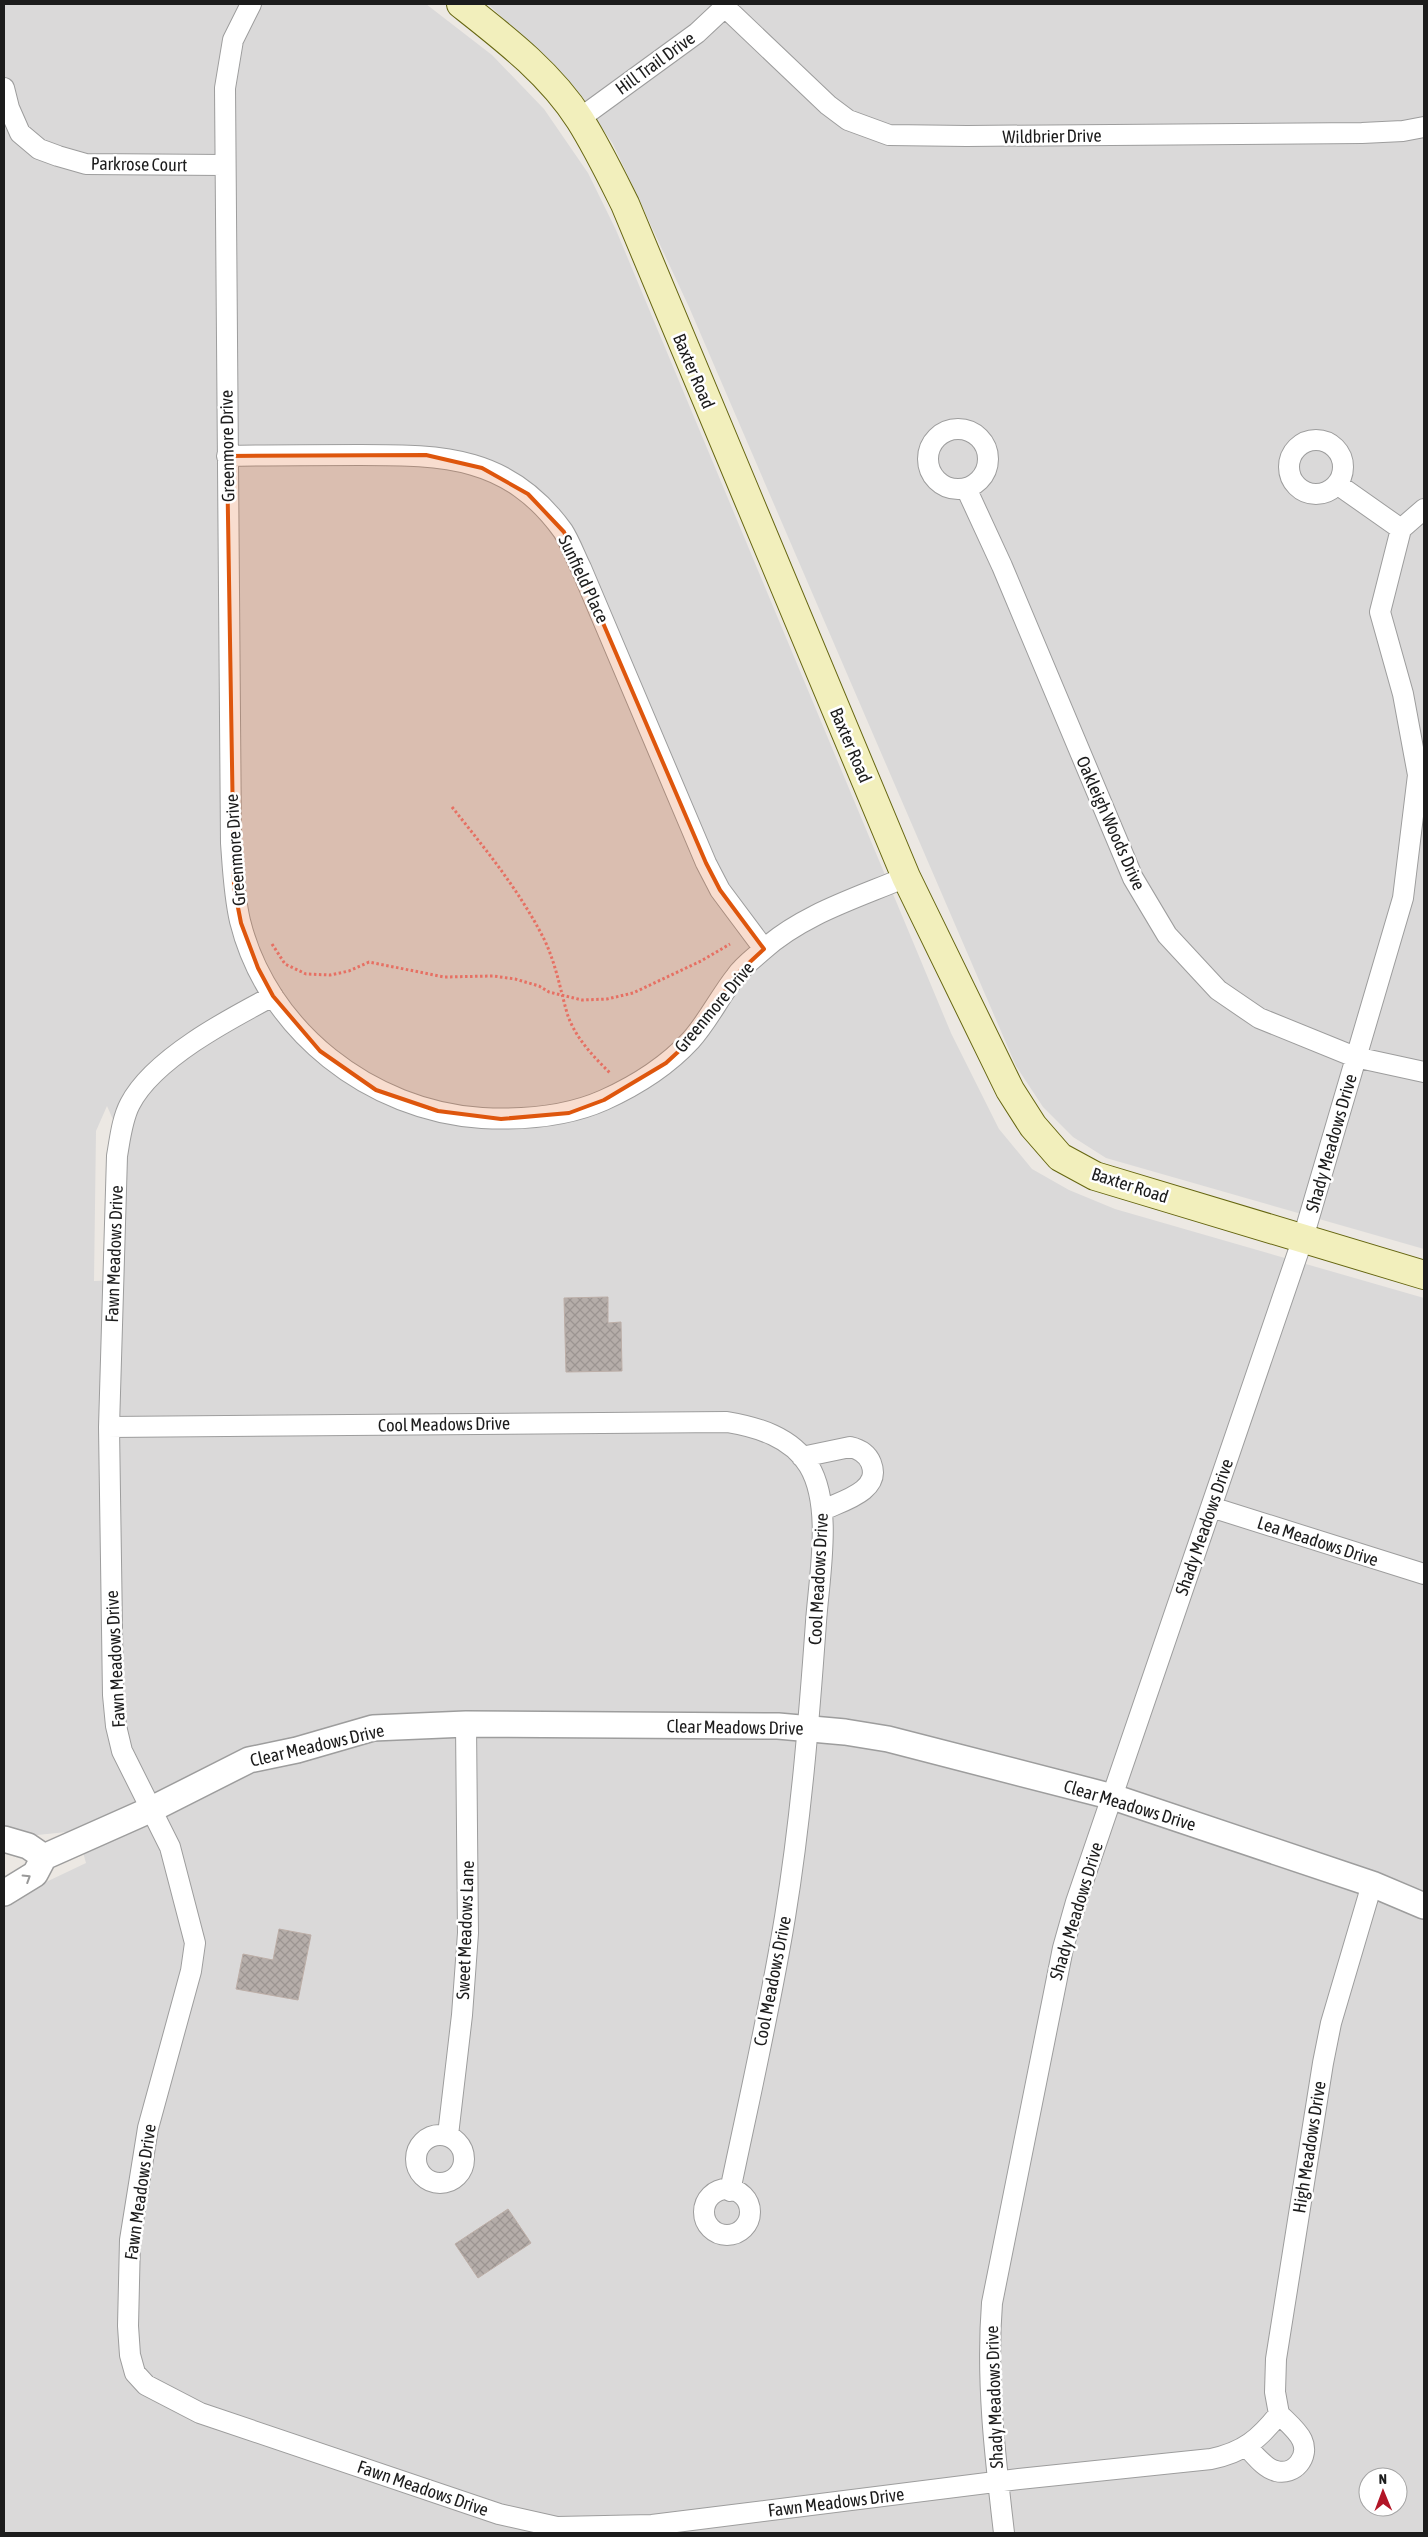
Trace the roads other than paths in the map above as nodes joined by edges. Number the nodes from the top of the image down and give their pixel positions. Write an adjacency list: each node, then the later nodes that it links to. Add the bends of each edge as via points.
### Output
1 (251, 4): 7 (street, Greenmore Drive, via 232,40 225,88)
2 (461, 4): 5 (main road, Baxter Road, via 512,44 544,75)
3 (727, 6): 5 (street, Hill Trail Drive, via 697,33); 6 (street, Wildbrier Drive, via 828,105 848,120 889,134 1362,133 1403,131)
4 (4, 88): 7 (street, Parkrose Court, via 20,133 39,149 52,154 86,164)
5 (579, 118): 13 (main road, Baxter Road, via 625,204)
6 (1424, 126)
7 (224, 165): 8 (street, Greenmore Drive)
8 (227, 456): 14 (street, Sunfield Place, via 426,455 482,468 506,478 528,494 564,532 706,863 720,890); 15 (street, Greenmore Drive, via 234,887 241,923)
9 (1337, 484): 12 (street)
10 (966, 488): 16 (street, Oakleigh Woods Drive, via 1133,878 1167,935 1218,990 1259,1018)
11 (1424, 509): 12 (street)
12 (1401, 529): 16 (street, Shady Meadows Drive, via 1380,612 1403,694 1418,775 1403,898)
13 (906, 877): 14 (street, Greenmore Drive, via 810,918); 18 (main road, Baxter Road, via 1010,1090 1033,1126 1060,1158 1095,1176)
14 (764, 949): 15 (street, Greenmore Drive, via 737,974 691,1040 666,1063 604,1100 569,1113 501,1119 464,1116 407,1102 376,1090 346,1072 320,1050)
15 (273, 996): 20 (street, Fawn Meadows Drive, via 177,1053 145,1083 130,1104 117,1156)
16 (1355, 1057): 17 (street, Oakleigh Woods Drive); 18 (street, Shady Meadows Drive)
17 (1424, 1072)
18 (1303, 1238): 19 (main road, Baxter Road); 22 (street, Shady Meadows Drive)
19 (1424, 1276)
20 (109, 1427): 21 (street, Cool Meadows Drive, via 727,1422 771,1433); 28 (street, Fawn Meadows Drive, via 116,1726 122,1751)
21 (802, 1457): 23 (street, Cool Meadows Drive, via 810,1467); 23 (street, via 850,1446 870,1460 872,1475 864,1490)
22 (1211, 1507): 24 (street, Lea Meadows Drive); 27 (street, Shady Meadows Drive)
23 (823, 1510): 26 (street, Cool Meadows Drive)
24 (1424, 1574)
25 (466, 1724): 26 (street, Clear Meadows Drive); 28 (street, Clear Meadows Drive, via 372,1728 249,1760); 34 (street, Sweet Meadows Lane, via 468,1933)
26 (808, 1728): 27 (street, Clear Meadows Drive, via 888,1739); 35 (street, Cool Meadows Drive, via 785,1917)
27 (1113, 1797): 31 (street, Clear Meadows Drive); 38 (street, Shady Meadows Drive, via 1076,1902 1053,1988 992,2303 989,2345 991,2411)
28 (152, 1809): 30 (street, Clear Meadows Drive); 38 (street, Fawn Meadows Drive, via 170,1847 195,1942 191,1971 148,2128 130,2240 130,2355 135,2373 146,2385 200,2413 499,2514 557,2527 652,2525)
29 (4, 1839): 30 (street, via 28,1846)
30 (44, 1857): 32 (street, one-way to 30, via 35,1874)
31 (1372, 1884): 33 (street, Clear Meadows Drive); 36 (street, High Meadows Drive, via 1331,2023 1323,2063 1276,2359 1275,2392)
32 (4, 1893)
33 (1424, 1906)
34 (448, 2136)
35 (730, 2191)
36 (1279, 2414): 37 (street, Fawn Meadows Drive); 37 (street, via 1303,2442 1299,2464 1292,2470 1276,2472)
37 (1246, 2446): 38 (street, Fawn Meadows Drive, via 1233,2454 1211,2459)
38 (998, 2482): 39 (street, Shady Meadows Drive)
39 (1004, 2533)

